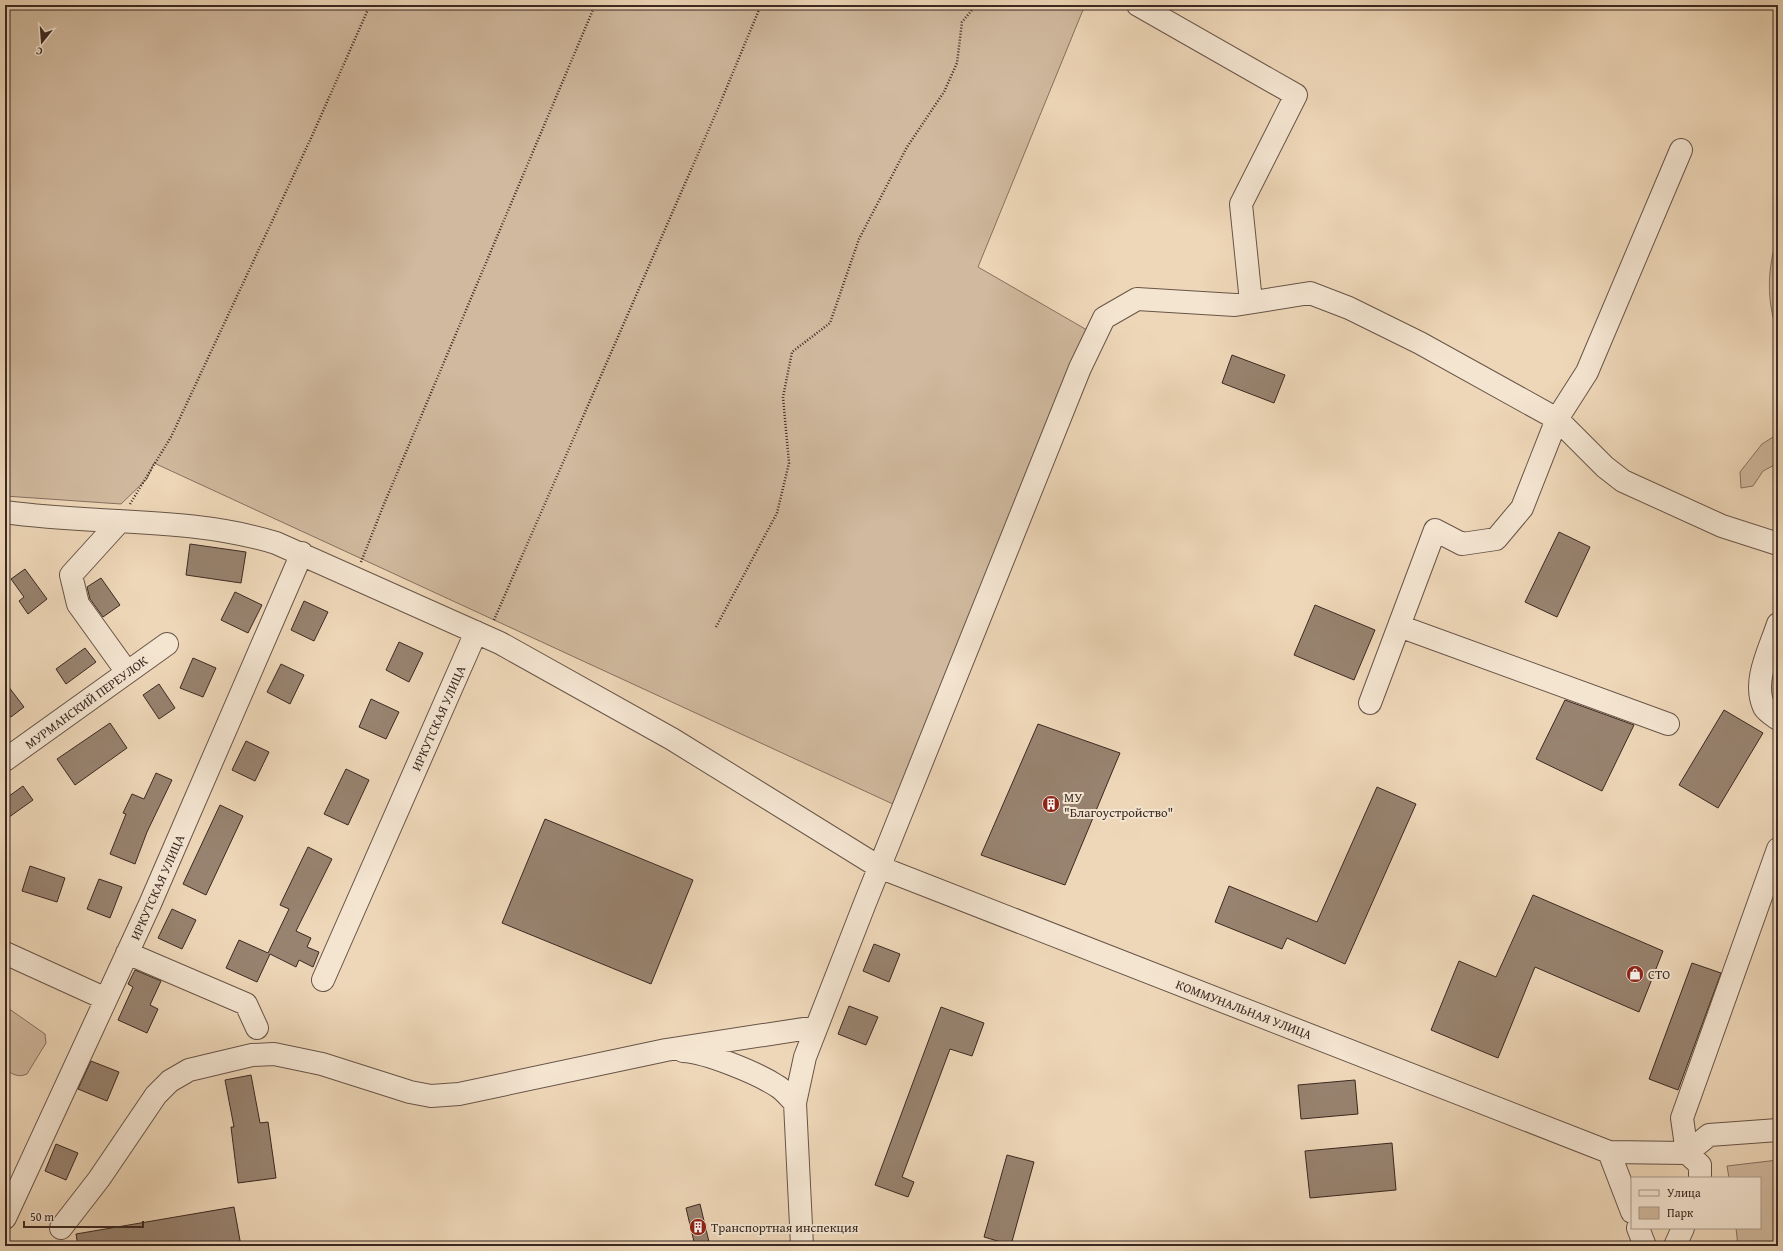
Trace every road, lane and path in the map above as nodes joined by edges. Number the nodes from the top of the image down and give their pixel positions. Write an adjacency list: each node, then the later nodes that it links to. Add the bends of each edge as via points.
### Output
1 (370, 5): 10 (path, via 312,136 171,437)
2 (595, 5): 13 (path)
3 (761, 5): 17 (path, via 710,128)
4 (976, 5): 16 (path, via 962,22 957,63 944,92 907,147 859,239 830,323 792,352 783,397 789,463 777,513)
5 (1138, 5): 7 (street, via 1296,95 1241,204)
6 (1681, 150): 8 (street, via 1587,372)
7 (1251, 302): 8 (street, via 1310,293 1349,308 1420,343); 25 (street, via 1235,305 1138,299 1104,318 1080,368)
8 (1557, 419): 11 (street, via 1605,467 1623,481 1722,526); 15 (street, via 1522,508 1496,539 1462,544 1435,530)
9 (5, 512): 10 (street, КОММУНАЛЬНАЯ УЛИЦА)
10 (120, 522): 12 (street, КОММУНАЛЬНАЯ УЛИЦА, via 193,526 251,535); 19 (street, via 71,575 78,604)
11 (1778, 544)
12 (302, 553): 13 (street, КОММУНАЛЬНАЯ УЛИЦА); 27 (street, ИРКУТСКАЯ УЛИЦА)
13 (355, 577): 17 (street, КОММУНАЛЬНАЯ УЛИЦА)
14 (1778, 624): 21 (street, via 1761,675 1760,696 1765,709)
15 (1399, 626): 20 (street); 22 (street)
16 (716, 627)
17 (481, 635): 25 (street, КОММУНАЛЬНАЯ УЛИЦА, via 672,740); 28 (street, ИРКУТСКАЯ УЛИЦА)
18 (167, 644): 19 (street, МУРМАНСКИЙ ПЕРЕУЛОК)
19 (127, 672): 23 (street, МУРМАНСКИЙ ПЕРЕУЛОК)
20 (1370, 703)
21 (1778, 719)
22 (1668, 724)
23 (7, 756)
24 (1778, 850): 36 (street, via 1682,1118)
25 (879, 867): 30 (street); 35 (street, КОММУНАЛЬНАЯ УЛИЦА)
26 (5, 953): 29 (street)
27 (127, 953): 29 (street, ИРКУТСКАЯ УЛИЦА); 31 (street, via 246,1004)
28 (323, 980)
29 (106, 999): 39 (street, ИРКУТСКАЯ УЛИЦА)
30 (816, 1026): 32 (street); 33 (street, via 805,1057)
31 (257, 1028)
32 (666, 1050): 33 (street, via 703,1054 765,1079 779,1086); 40 (street, via 459,1094 431,1096 410,1092 322,1064 274,1054 252,1055 189,1070 170,1081 156,1095 98,1180)
33 (795, 1103): 43 (street)
34 (1778, 1130): 36 (street, via 1709,1135)
35 (1609, 1152): 36 (street); 38 (street)
36 (1687, 1153): 37 (street, via 1700,1165)
37 (1700, 1177)
38 (1631, 1209)
39 (5, 1218)
40 (61, 1228)
41 (1638, 1229): 44 (street)
42 (1683, 1229): 45 (street)
43 (802, 1246)
44 (1645, 1246)
45 (1675, 1246)

